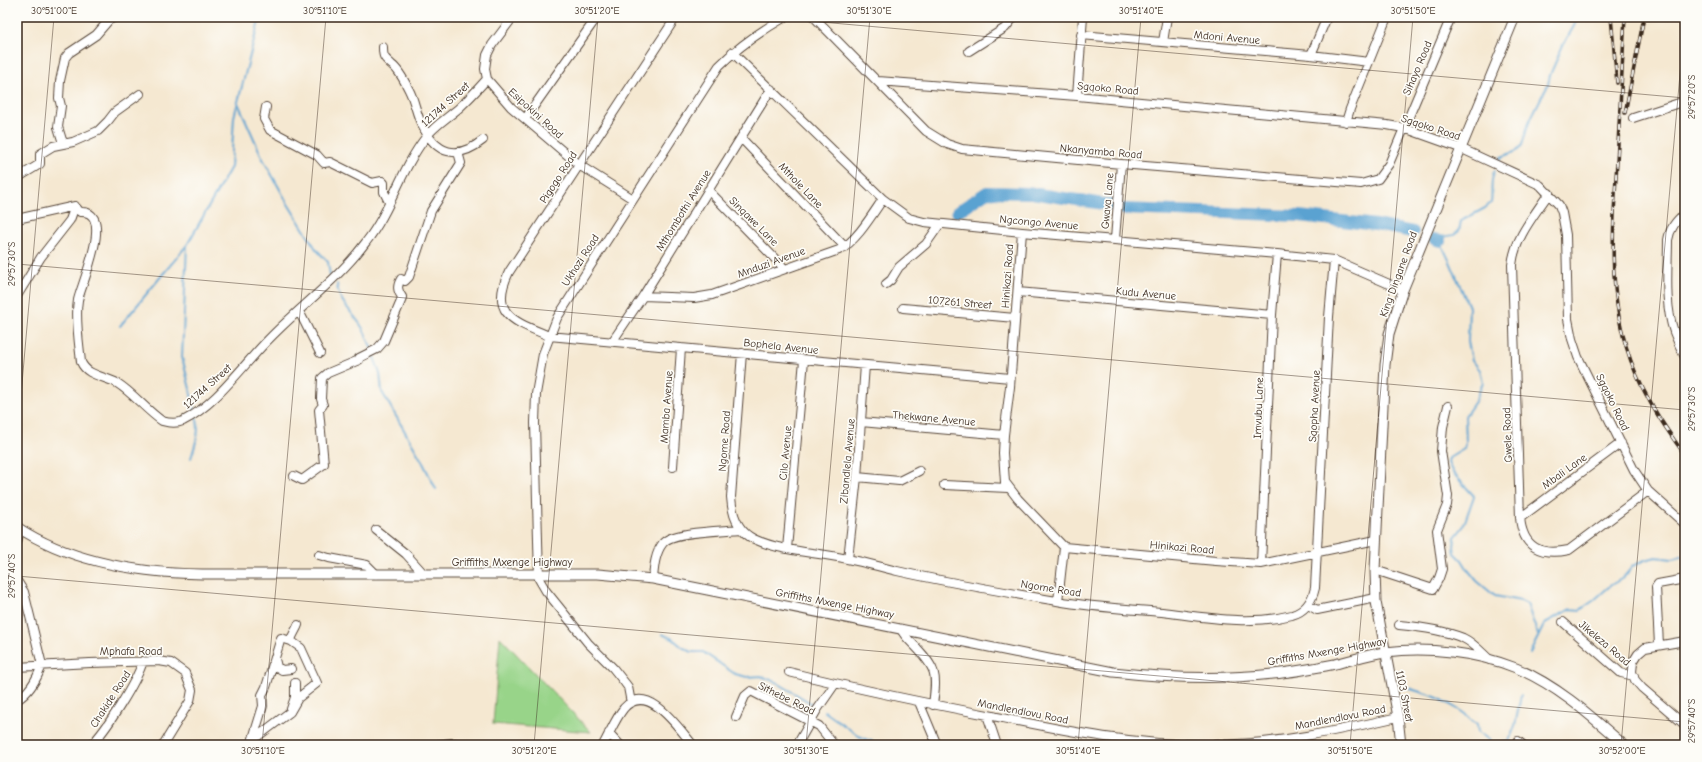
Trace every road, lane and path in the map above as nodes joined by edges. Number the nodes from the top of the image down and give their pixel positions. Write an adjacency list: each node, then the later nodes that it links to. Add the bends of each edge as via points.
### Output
1 (115, 17): 35 (street, via 65,58 58,98 61,106 58,127)
2 (513, 17): 21 (street, via 487,55)
3 (597, 17): 28 (street)
4 (676, 17): 39 (street, Pigogo Road)
5 (785, 17): 18 (street, Ukhozi Road)
6 (814, 17): 22 (street, Nkanyamba Road)
7 (1014, 17): 17 (street, via 1005,28)
8 (1083, 17): 14 (street)
9 (1166, 17): 15 (street)
10 (1327, 17): 19 (street)
11 (1387, 17): 20 (street)
12 (1451, 17): 31 (street, Sihayo Road)
13 (1515, 17): 36 (street, King Dingane Road)
14 (1082, 35): 15 (street, Mdoni Avenue); 25 (street)
15 (1163, 42): 19 (street, Mdoni Avenue)
16 (383, 47): 32 (street, via 387,62 393,65 409,90)
17 (969, 51)
18 (732, 52): 23 (street, Ngcongo Avenue); 43 (street, Ukhozi Road, via 719,66)
19 (1311, 55): 20 (street, Mdoni Avenue)
20 (1369, 62): 30 (street)
21 (487, 78): 28 (street, Esipokini Road, via 502,98); 32 (street, 121744 Street, via 471,98)
22 (878, 81): 25 (street, Sgqoko Road); 38 (street, Nkanyamba Road, via 926,131 947,144 962,148)
23 (771, 90): 33 (street, Mthombothi Avenue); 44 (street, Ngcongo Avenue)
24 (140, 94): 35 (street, via 115,112 98,131)
25 (1077, 96): 30 (street, Sgqoko Road)
26 (1685, 101): 29 (street)
27 (266, 107): 45 (street, via 264,119 270,130 317,155 324,163 330,162 372,183 382,181)
28 (525, 118): 39 (street, Esipokini Road)
29 (1633, 118)
30 (1346, 122): 31 (street, Sgqoko Road)
31 (1404, 128): 36 (street, Sgqoko Road); 38 (street, Nkanyamba Road, via 1396,151 1382,175 1374,182 1367,183)
32 (427, 135): 37 (street, via 436,145 449,152); 45 (street, 121744 Street)
33 (742, 139): 41 (street, Mthombothi Avenue); 52 (street, Mthole Lane)
34 (483, 140): 37 (street, via 472,149)
35 (65, 143): 40 (street, via 53,146 40,154 40,164)
36 (1460, 148): 42 (street, Sgqoko Road, via 1540,185); 57 (street, King Dingane Road)
37 (458, 152): 80 (street, via 461,163 432,211 409,277 405,281 401,279 398,285 401,301 384,341 377,349 359,360 322,378 323,405 319,410 324,464 302,480)
38 (1121, 164): 51 (street, Gwava Lane)
39 (579, 165): 43 (street, Esipokini Road); 65 (street, Pigogo Road, via 509,272 501,292 503,305 511,318 518,324)
40 (17, 178)
41 (708, 190): 55 (street, Sinqawe Lane); 60 (street, Mthombothi Avenue)
42 (1549, 193): 77 (street, Sgqoko Road, via 1559,205 1564,221 1568,319 1572,339 1578,357); 85 (street, Gwele Road, via 1518,238 1513,251)
43 (633, 199): 65 (street, Ukhozi Road, via 564,306)
44 (883, 199): 49 (street, Ngcongo Avenue, via 909,218); 52 (street, Mnduzi Avenue)
45 (389, 202): 62 (street, 121744 Street, via 366,242)
46 (75, 206): 48 (street); 59 (street, via 70,220); 62 (street, 121744 Street, via 80,212 89,213 94,218 97,231 78,300 81,362 88,371 117,384 162,421 181,422 202,407)
47 (1685, 213): 70 (street, via 1674,223 1668,240 1670,317)
48 (17, 219)
49 (940, 224): 50 (street, Ngcongo Avenue); 56 (street, via 926,244 899,267)
50 (1022, 232): 51 (street, Ngcongo Avenue); 58 (street, Hinikazi Road)
51 (1115, 239): 53 (street, Ngcongo Avenue)
52 (845, 247): 55 (street, Mnduzi Avenue)
53 (1277, 254): 54 (street, Ngcongo Avenue); 63 (street, Imvubu Lane)
54 (1334, 260): 57 (street, Ngcongo Avenue); 93 (street, Sqopha Avenue)
55 (785, 269): 60 (street, Mnduzi Avenue, via 712,295 694,298)
56 (886, 284)
57 (1403, 290): 90 (street, King Dingane Road, via 1389,334 1385,365)
58 (1018, 292): 63 (street, Kudu Avenue); 64 (street, Hinikazi Road)
59 (17, 296)
60 (643, 296): 66 (street, Mthombothi Avenue)
61 (902, 308): 64 (street, 107261 Street)
62 (299, 311): 68 (street)
63 (1272, 315): 96 (street, Imvubu Lane)
64 (1015, 318): 73 (street, Hinikazi Road)
65 (549, 336): 66 (street, Bophela Avenue); 100 (street, Ukhozi Road, via 536,394)
66 (612, 342): 67 (street, Bophela Avenue)
67 (681, 348): 69 (street, Bophela Avenue); 78 (street, Mamba Avenue)
68 (320, 353)
69 (742, 353): 71 (street, Bophela Avenue); 88 (street, Ngome Road, via 731,497 732,512)
70 (1685, 357)
71 (804, 360): 72 (street, Bophela Avenue); 92 (street, Cilo Avenue)
72 (865, 365): 73 (street, Bophela Avenue); 75 (street, Zibandlela Avenue)
73 (1010, 378): 76 (street, Hinikazi Road)
74 (1448, 406): 97 (street, via 1441,451 1448,496 1437,530 1442,569 1439,578 1433,589)
75 (861, 422): 76 (street, Thekwane Avenue); 81 (street, Zibandlela Avenue)
76 (1004, 435): 83 (street, Hinikazi Road, via 1003,469)
77 (1621, 443): 84 (street, Sgqoko Road); 85 (street, Mbali Lane)
78 (673, 467)
79 (919, 471): 81 (street, via 899,481)
80 (294, 476)
81 (857, 477): 95 (street, Zibandlela Avenue)
82 (944, 486): 83 (street)
83 (1008, 488): 91 (street, Hinikazi Road)
84 (1648, 491): 85 (street, Gwele Road, via 1569,550 1561,552 1539,550 1529,542 1524,536); 86 (street, Sgqoko Road)
85 (1520, 518)
86 (1685, 524)
87 (376, 530): 99 (street, via 406,554)
88 (741, 530): 92 (street, Ngome Road, via 767,544); 101 (street, via 670,537 658,550)
89 (18, 534): 98 (street, Griffiths Mxenge Highway, via 96,561 153,572)
90 (1376, 540): 93 (street, Hinikazi Road); 97 (street, King Dingane Road)
91 (1064, 547): 96 (street, Hinikazi Road); 105 (street)
92 (788, 548): 95 (street, Ngome Road)
93 (1317, 553): 96 (street, Hinikazi Road); 106 (street, via 1315,588)
94 (319, 554): 98 (street, via 367,564)
95 (848, 559): 105 (street, Ngome Road)
96 (1261, 564)
97 (1375, 570): 104 (street, King Dingane Road)
98 (376, 574): 99 (street, Griffiths Mxenge Highway)
99 (424, 574): 100 (street, Griffiths Mxenge Highway)
100 (538, 574): 101 (street, Griffiths Mxenge Highway, via 598,574); 127 (street, via 540,582 592,648 625,683)
101 (652, 579): 110 (street, Griffiths Mxenge Highway)
102 (1685, 580): 113 (street, via 1658,584 1656,587)
103 (17, 581): 118 (street, via 24,592)
104 (1376, 598): 106 (street, via 1317,610); 114 (street, King Dingane Road)
105 (1058, 601): 106 (street, Ngome Road, via 1235,620 1293,615)
106 (1308, 605)
107 (1563, 622): 122 (street, Jikeleza Road, via 1621,673)
108 (298, 625): 111 (street)
109 (1399, 625): 116 (street, via 1427,628 1463,638)
110 (900, 629): 114 (street, Griffiths Mxenge Highway, via 1113,672 1160,677 1198,678 1273,674 1335,664); 128 (street, via 935,672)
111 (291, 640): 115 (street, via 281,638); 129 (street, via 301,648 317,683 298,698)
112 (1685, 641): 113 (street, Jikeleza Road)
113 (1659, 645): 122 (street, Jikeleza Road, via 1645,648 1638,654 1633,662)
114 (1384, 652): 116 (street, Griffiths Mxenge Highway, via 1449,652); 132 (street, 1103 Street)
115 (275, 659): 120 (street, via 277,667 282,670); 136 (street, via 262,695 263,706)
116 (1491, 660): 150 (street, Griffiths Mxenge Highway, via 1516,668 1558,691)
117 (143, 662): 118 (street, Mphafa Road); 138 (street, Chakide Road, via 139,674); 139 (street, Mphafa Road, via 171,663 185,673 192,690 190,701)
118 (42, 665): 119 (street, Mphafa Road); 125 (street, via 32,687)
119 (17, 667)
120 (291, 669)
121 (790, 672): 124 (street, Mandlendlovu Road)
122 (1634, 676): 134 (street, Jikeleza Road, via 1642,688)
123 (295, 683): 129 (street, via 295,698)
124 (835, 684): 126 (street, Mandlendlovu Road); 133 (street)
125 (17, 700)
126 (919, 702): 128 (street, Mandlendlovu Road); 147 (street)
127 (631, 703): 135 (street, via 625,708); 144 (street, via 640,700 658,706)
128 (933, 704): 130 (street, Mandlendlovu Road)
129 (290, 712): 136 (street)
130 (987, 715): 137 (street, Mandlendlovu Road); 148 (street)
131 (736, 716): 133 (street, Sithebe Road, via 745,696 751,691)
132 (1398, 717): 137 (street, Mandlendlovu Road, via 1312,736 1260,742 1212,745); 149 (street, 1103 Street)
133 (810, 721): 145 (street); 146 (street, Sithebe Road, via 820,726)
134 (1685, 725)
135 (610, 733): 142 (street); 143 (street)
136 (253, 742)
137 (1134, 743)
138 (91, 745)
139 (163, 745)
140 (437, 745): 141 (street)
141 (463, 745)
142 (602, 745)
143 (620, 745)
144 (692, 745)
145 (797, 745)
146 (834, 745)
147 (937, 745)
148 (997, 745)
149 (1401, 745)
150 (1624, 745)

